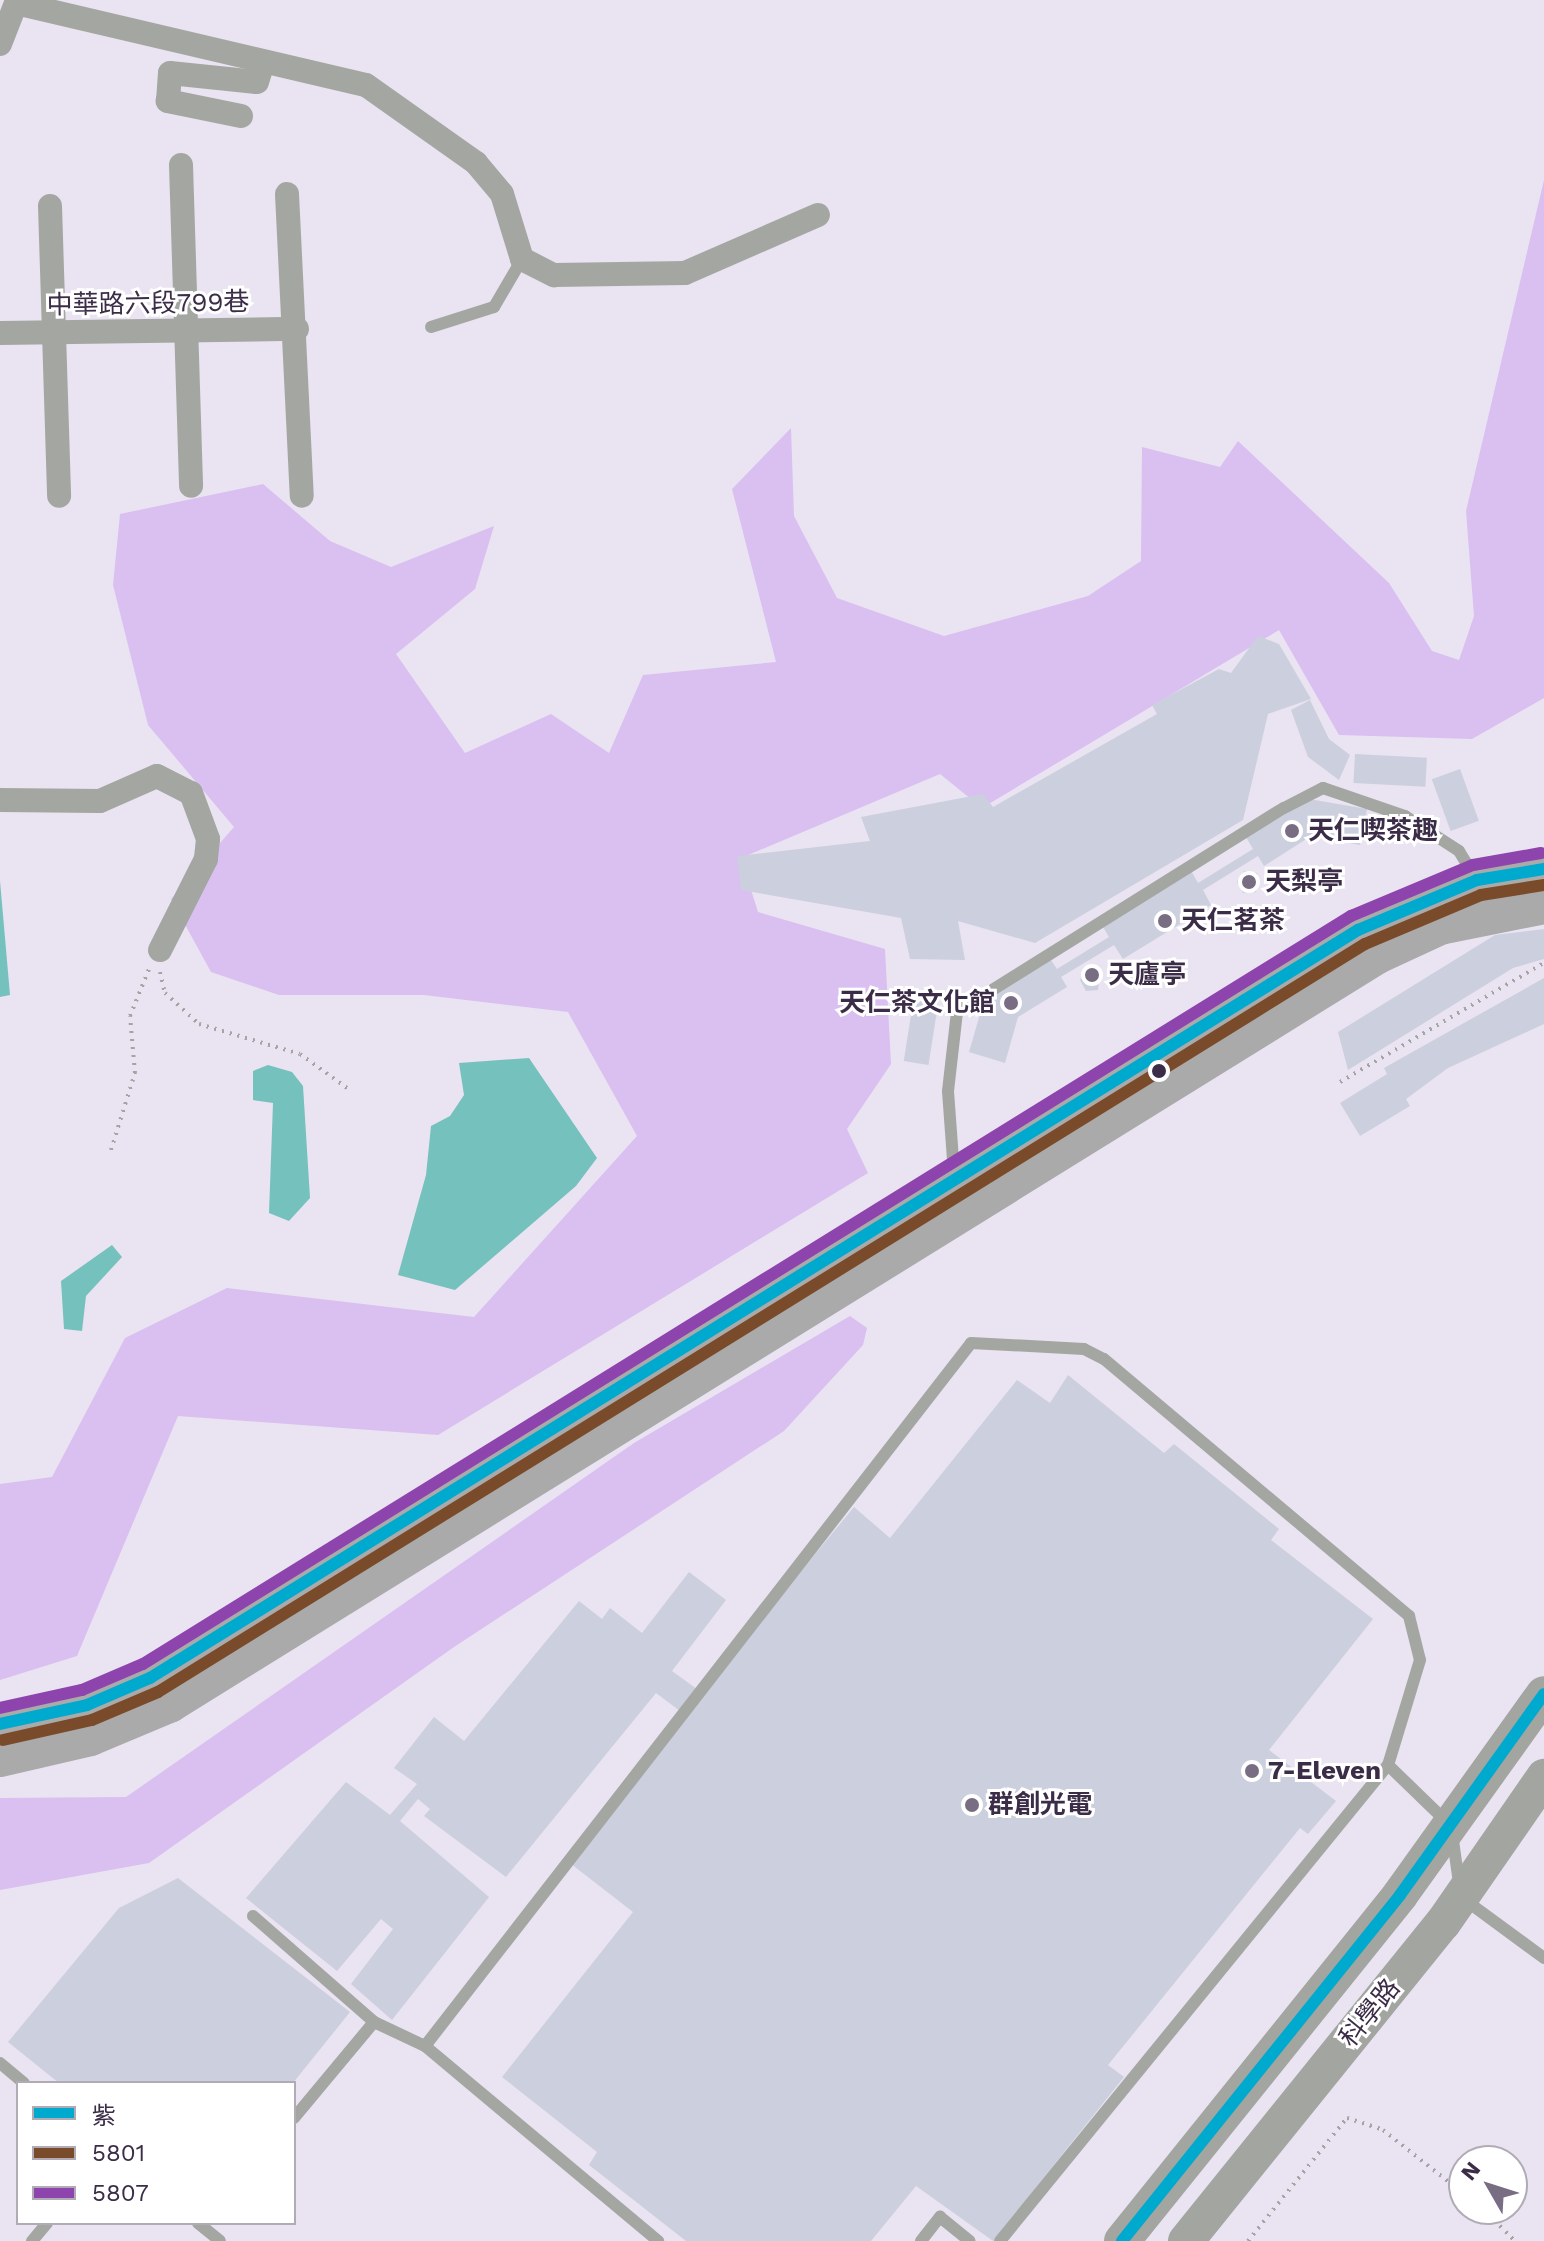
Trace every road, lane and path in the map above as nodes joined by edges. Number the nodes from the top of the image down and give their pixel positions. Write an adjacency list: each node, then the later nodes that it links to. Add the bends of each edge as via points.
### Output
1 (15, 2): 2 (street); 3 (street)
2 (0, 44)
3 (263, 62): 4 (street, via 257,82 170,73 168,101); 9 (street, via 366,85 476,163 502,194)
4 (241, 116)
5 (181, 165): 14 (street)
6 (287, 194): 11 (street)
7 (50, 206): 13 (street)
8 (818, 215): 9 (street, via 685,273 554,275)
9 (522, 259): 10 (lane, via 494,307)
10 (431, 327)
11 (297, 329): 14 (street, 中華路六段799巷); 17 (street)
12 (0, 333): 13 (street, 中華路六段799巷)
13 (51, 333): 14 (street, 中華路六段799巷); 16 (street)
14 (183, 333): 15 (street)
15 (191, 486)
16 (59, 496)
17 (302, 496)
18 (0, 800): 22 (street, via 100,801 157,776 191,793 208,839 206,859)
19 (1544, 869): 20 (main road)
20 (1477, 880): 24 (main road, via 1358,930); 28 (lane, via 1459,851 1405,816 1323,788 1284,808 957,1012)
21 (1544, 904): 24 (main road, via 1440,925)
22 (160, 950): 26 (path, via 165,993 180,1011 234,1037 300,1054); 27 (path, via 130,1016 135,1073)
23 (1544, 963): 25 (path)
24 (1228, 1026): 28 (main road)
25 (1340, 1082)
26 (350, 1090)
27 (111, 1150)
28 (942, 1197): 30 (main road, via 765,1296 150,1678 76,1708); 31 (main road, via 755,1340 169,1703 90,1736)
29 (1544, 1694): 34 (street, 科學路)
30 (0, 1724)
31 (0, 1757)
32 (1388, 1765): 34 (lane, via 1405,1790); 39 (lane, via 1420,1660 1409,1616 1104,1359 1084,1349 971,1343); 52 (lane)
33 (1544, 1777): 35 (street, 科學路)
34 (1451, 1826): 35 (lane); 53 (street, 科學路)
35 (1461, 1897): 37 (lane); 54 (street, 科學路)
36 (253, 1916): 38 (lane)
37 (1544, 1958)
38 (374, 2022): 39 (lane); 42 (lane)
39 (425, 2046): 49 (lane)
40 (0, 2063): 41 (lane)
41 (22, 2081)
42 (296, 2116)
43 (1448, 2181): 55 (path, via 1383,2130 1347,2118)
44 (45, 2225): 47 (lane)
45 (204, 2225): 48 (lane)
46 (1499, 2225): 56 (path)
47 (32, 2241)
48 (220, 2241)
49 (658, 2241)
50 (921, 2241): 51 (lane, via 940,2217)
51 (970, 2241)
52 (1000, 2241)
53 (1122, 2241)
54 (1186, 2241)
55 (1248, 2241)
56 (1515, 2241)

